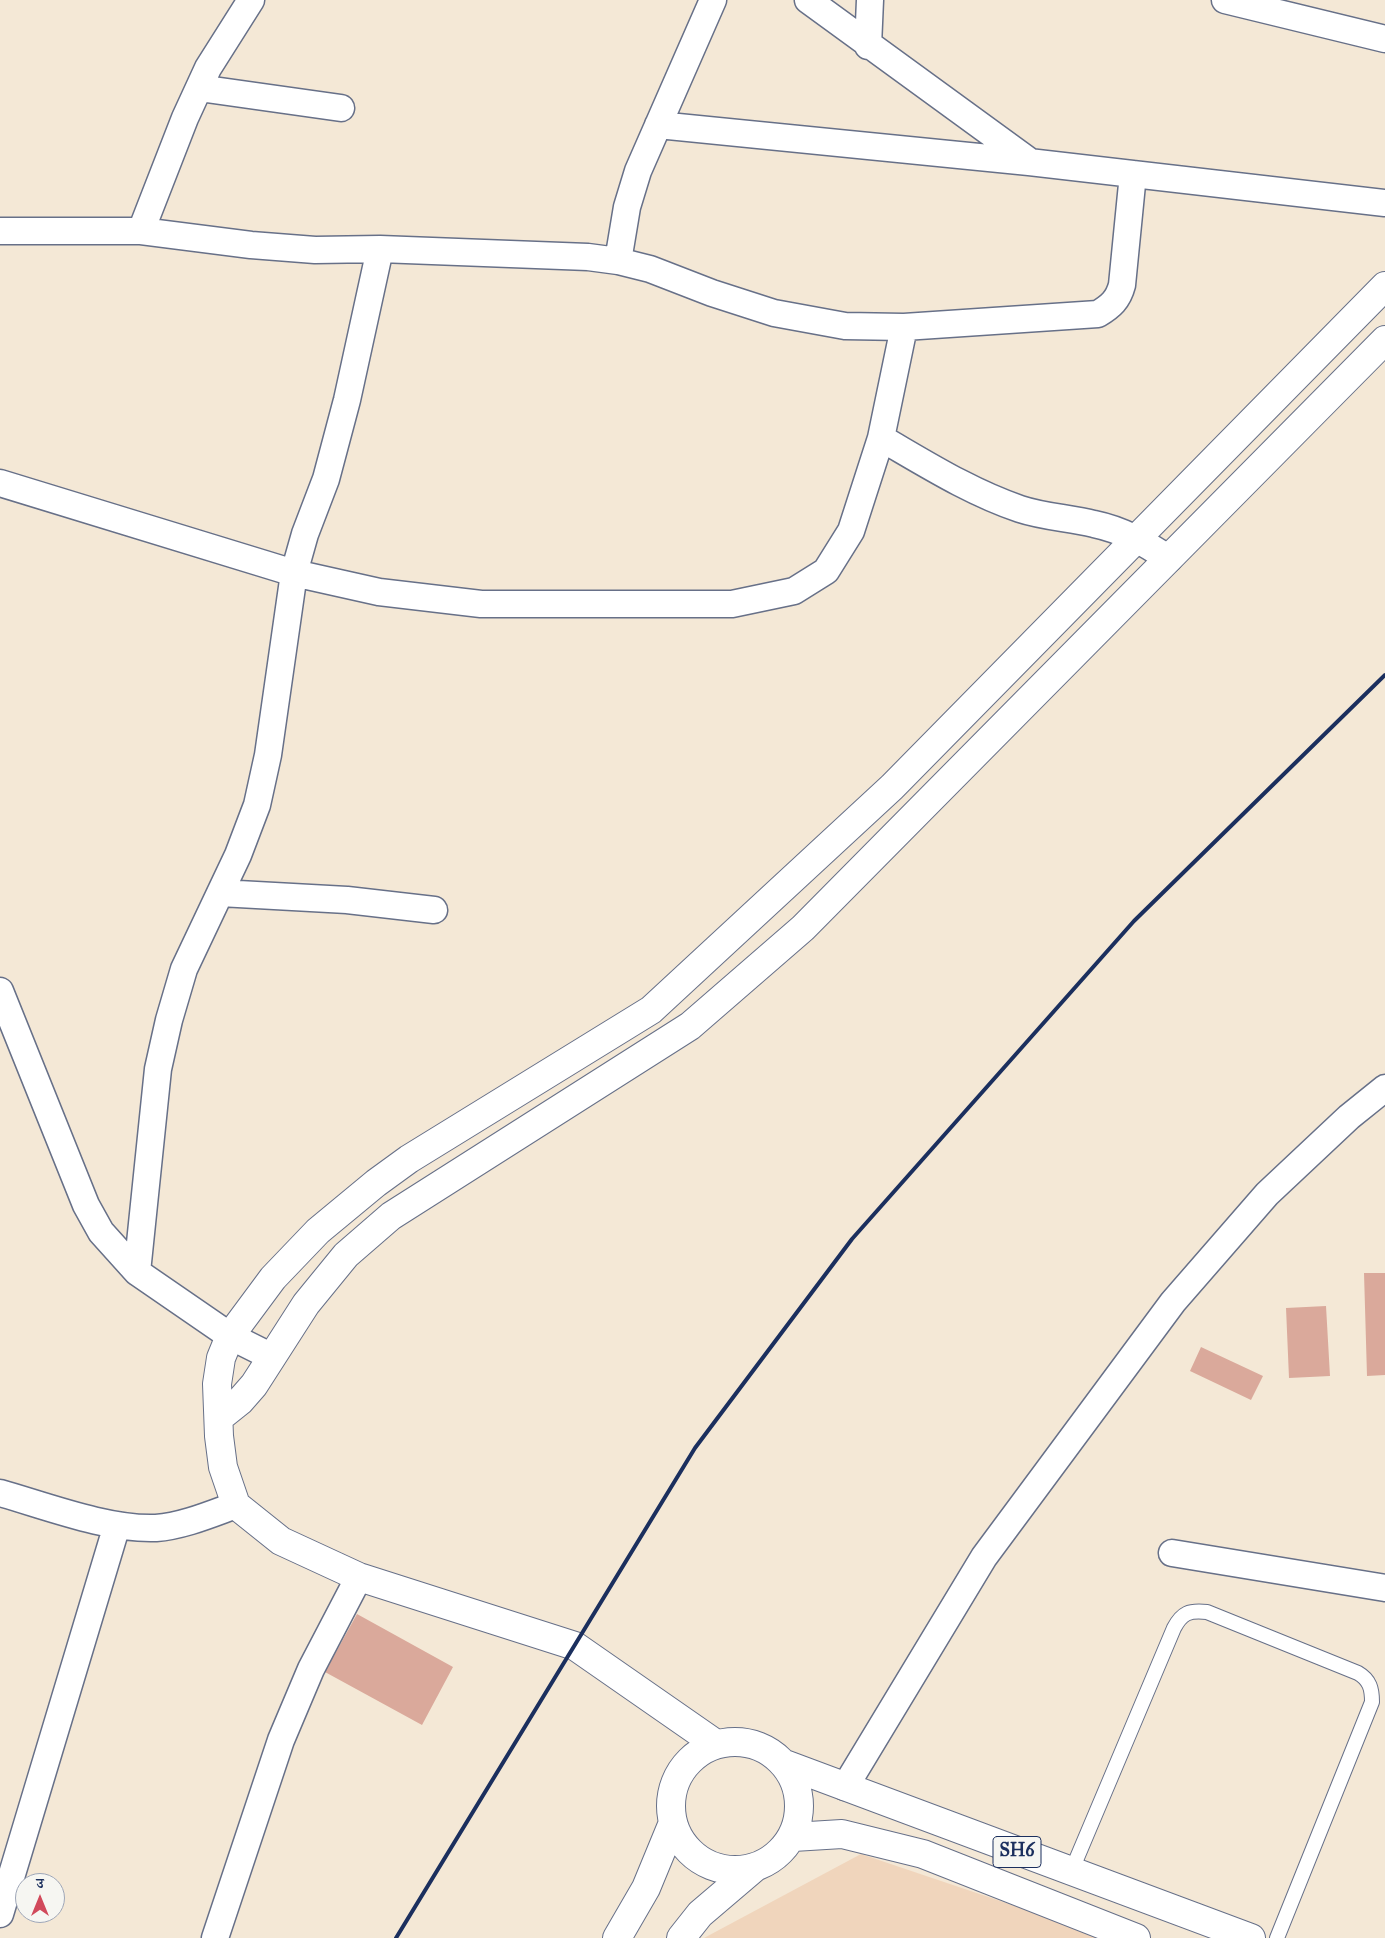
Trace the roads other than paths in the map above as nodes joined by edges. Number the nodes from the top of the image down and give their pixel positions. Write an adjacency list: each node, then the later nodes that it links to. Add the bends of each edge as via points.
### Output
1 (251, 0): 8 (street)
2 (713, 0): 10 (street)
3 (808, 0): 7 (street)
4 (870, 0): 7 (street)
5 (1225, 0): 6 (street)
6 (1385, 39)
7 (868, 46): 11 (street)
8 (199, 88): 9 (street); 15 (street)
9 (341, 108)
10 (658, 125): 11 (street); 17 (street, via 627,207)
11 (1029, 162): 12 (street)
12 (1133, 174): 13 (street); 19 (street, via 1122,285 1112,306 1098,314)
13 (1385, 203)
14 (0, 231): 15 (street)
15 (141, 231): 16 (street, via 251,246 306,250)
16 (380, 249): 17 (street, via 578,256); 25 (street, via 331,462)
17 (618, 261): 19 (street, via 650,269 774,313 845,326)
18 (1385, 286): 23 (street)
19 (904, 327): 21 (street)
20 (1385, 340): 24 (street)
21 (881, 438): 23 (street, via 972,490 1020,509 1094,524); 25 (street, via 851,531 826,570 794,591 732,604 481,604 380,592)
22 (0, 484): 25 (street)
23 (1138, 538): 24 (street); 31 (street, via 892,787 652,1010 409,1159 376,1183 318,1231 273,1278)
24 (1169, 559): 32 (street, via 803,928 690,1026 391,1216 346,1255 306,1304)
25 (294, 573): 26 (street, via 268,755 257,805)
26 (220, 893): 27 (street, via 347,900); 30 (street, via 184,969 158,1069)
27 (434, 910)
28 (0, 991): 30 (street, via 86,1205 101,1232)
29 (1385, 1088): 42 (street, via 1267,1194 1173,1302 984,1557)
30 (137, 1272): 31 (street)
31 (230, 1336): 32 (street); 33 (street, via 221,1358 217,1384)
32 (272, 1357): 33 (street, via 254,1385)
33 (220, 1417): 35 (street, via 223,1468)
34 (0, 1493): 36 (street)
35 (236, 1505): 36 (street, via 156,1528); 38 (street, via 281,1541)
36 (117, 1525): 47 (street)
37 (1172, 1553): 39 (street)
38 (358, 1577): 40 (street, via 575,1646); 48 (street, via 311,1669 282,1740)
39 (1385, 1588)
40 (716, 1744): 41 (street, SH6, via 742,1741 766,1749); 43 (street, SH6, via 695,1754 678,1775 670,1804)
41 (785, 1764): 42 (street, SH6); 44 (street, SH6, via 798,1788 800,1813)
42 (845, 1786): 46 (street, SH6)
43 (672, 1825): 45 (street, SH6, via 685,1848 704,1864 724,1870); 49 (street, SH6, via 646,1888)
44 (793, 1837): 45 (street, SH6, via 777,1856); 51 (street, SH6, via 842,1834 923,1854)
45 (754, 1868): 50 (street, SH6, via 700,1914)
46 (1072, 1872): 52 (street, SH6); 53 (lane, via 1174,1628 1180,1617 1191,1610 1206,1612 1367,1678 1372,1690 1372,1702)
47 (0, 1914)
48 (215, 1938)
49 (617, 1938)
50 (681, 1938)
51 (1136, 1938)
52 (1251, 1938)
53 (1278, 1938)

